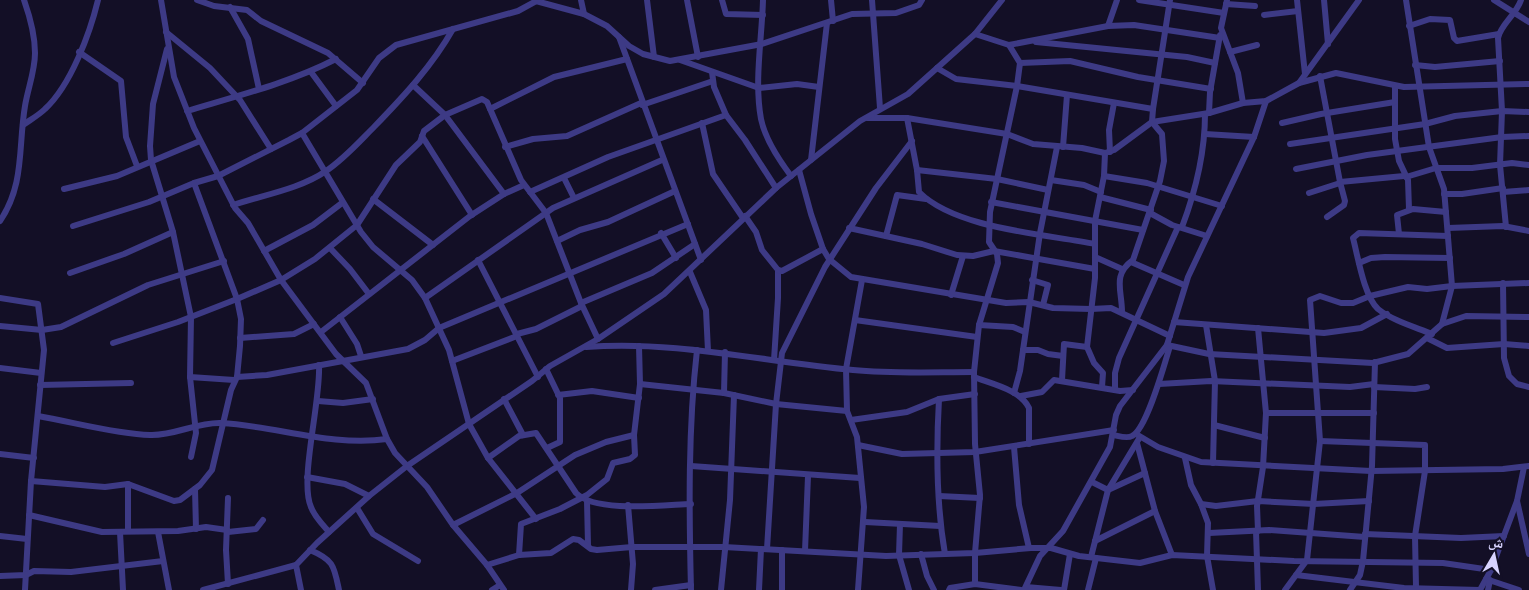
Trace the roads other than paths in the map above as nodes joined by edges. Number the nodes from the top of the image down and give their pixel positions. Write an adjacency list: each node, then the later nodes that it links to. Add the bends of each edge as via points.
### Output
1 (24, 0): 107 (street, via 31,21 35,52)
2 (98, 0): 52 (street)
3 (161, 0): 41 (street)
4 (197, 0): 26 (street)
5 (537, 0): 29 (street); 39 (street, via 518,11)
6 (581, 0): 29 (street)
7 (646, 0): 55 (street)
8 (687, 0): 56 (street)
9 (722, 0): 32 (street, via 726,14)
10 (763, 0): 32 (street)
11 (831, 0): 34 (street)
12 (872, 0): 30 (street)
13 (922, 0): 30 (street, via 919,5 896,13)
14 (1002, 0): 42 (street)
15 (1117, 0): 36 (street)
16 (1139, 0): 23 (street)
17 (1297, 0): 27 (street)
18 (1324, 0): 48 (street)
19 (1359, 0): 48 (street)
20 (1406, 0): 37 (street)
21 (1494, 0): 31 (street)
22 (1521, 0): 31 (street)
23 (1170, 2): 28 (street); 40 (street)
24 (1226, 2): 25 (street); 28 (street)
25 (1256, 6)
26 (230, 7): 57 (street, via 247,10 261,21); 81 (street, via 248,40)
27 (1298, 11): 33 (street); 67 (street)
28 (1224, 13): 38 (street)
29 (584, 14): 44 (street)
30 (873, 14): 34 (street, via 852,14); 91 (street)
31 (1516, 14): 35 (street); 43 (street)
32 (763, 15): 47 (street)
33 (1264, 15)
34 (830, 22): 47 (street); 78 (street)
35 (1529, 22)
36 (1108, 26): 40 (street, via 1134,25); 46 (street)
37 (1409, 26): 43 (street, via 1430,19 1450,20 1457,40); 63 (street)
38 (1221, 28): 45 (street); 53 (street)
39 (453, 29): 71 (street, via 396,45 380,58); 73 (street, via 438,55)
40 (1165, 30): 45 (street); 54 (street)
41 (166, 32): 51 (street); 84 (street, via 210,68)
42 (975, 34): 49 (street); 64 (street)
43 (1499, 34): 60 (street)
44 (618, 35): 55 (street, via 629,46); 58 (street)
45 (1220, 38): 62 (street)
46 (1029, 41): 49 (street); 54 (street)
47 (762, 44): 56 (street); 79 (street)
48 (1328, 44): 67 (street)
49 (1009, 45): 61 (street)
50 (1257, 45): 53 (street)
51 (168, 46): 94 (street, via 174,76); 127 (street, via 153,104)
52 (79, 52): 107 (street, via 66,82 51,102); 133 (street, via 121,81 126,137)
53 (1230, 52): 89 (street, via 1238,72)
54 (1162, 55): 62 (street); 69 (street)
55 (654, 57): 59 (street)
56 (698, 57): 59 (street)
57 (336, 59): 65 (street); 71 (street)
58 (627, 59): 88 (street); 92 (street, via 554,78)
59 (679, 60): 66 (street)
60 (1500, 61): 63 (street); 77 (street)
61 (1020, 63): 69 (street, via 1070,61); 75 (street)
62 (1215, 63): 82 (street)
63 (1415, 66): 80 (street)
64 (937, 68): 75 (street, via 956,79); 91 (street, via 908,94)
65 (311, 72): 81 (street); 90 (street)
66 (712, 72): 70 (street); 79 (street)
67 (1305, 74): 72 (street)
68 (1320, 76): 72 (street); 76 (street, via 1336,73); 98 (street)
69 (1158, 80): 82 (street); 93 (street)
70 (713, 81): 88 (street); 100 (street)
71 (363, 83): 90 (street)
72 (1299, 83): 85 (street)
73 (413, 84): 99 (street); 138 (street, via 352,150)
74 (1529, 84): 77 (street)
75 (1017, 86): 83 (street); 110 (street)
76 (1395, 86): 80 (street); 86 (street)
77 (1500, 86): 80 (street); 95 (street)
78 (820, 87): 79 (street, via 797,84); 129 (street)
79 (760, 88): 140 (street, via 762,120 777,156)
80 (1420, 88): 106 (street)
81 (259, 89): 84 (street)
82 (1211, 89): 97 (street)
83 (1067, 95): 87 (street); 122 (street)
84 (236, 96): 94 (street); 124 (street)
85 (1266, 101): 89 (street); 115 (street)
86 (1394, 102): 98 (street); 108 (street)
87 (1114, 103): 93 (street); 125 (street)
88 (642, 104): 117 (street); 121 (street, via 568,136 533,139)
89 (1243, 104): 97 (street)
90 (336, 106): 109 (street)
91 (880, 108): 101 (street)
92 (490, 109): 99 (street, via 482,99); 121 (street)
93 (1152, 109): 103 (street)
94 (187, 111): 118 (street)
95 (1502, 111): 96 (street); 106 (street, via 1450,116); 116 (street)
96 (1529, 112)
97 (1207, 114): 103 (street); 111 (street)
98 (1328, 114): 105 (street); 113 (street)
99 (445, 115): 112 (street); 158 (street)
100 (726, 115): 104 (street); 150 (street)
101 (866, 118): 102 (street); 129 (street)
102 (906, 118): 110 (street); 119 (street)
103 (1152, 122): 125 (street); 149 (street, via 1160,129 1164,150)
104 (702, 123): 117 (street); 176 (street, via 713,174)
105 (1282, 123)
106 (1425, 124): 108 (street); 123 (street)
107 (23, 125): 179 (street, via 15,190 11,205)
108 (1394, 127): 113 (street); 126 (street)
109 (302, 133): 124 (street); 138 (street)
110 (1007, 134): 122 (street, via 1033,144); 144 (street)
111 (1205, 134): 115 (street); 162 (street)
112 (422, 136): 164 (street, via 420,142 396,165); 175 (street)
113 (1332, 136): 120 (street); 130 (street)
114 (1529, 136): 116 (street)
115 (1254, 137): 169 (street)
116 (1502, 137): 123 (street); 131 (street)
117 (656, 140): 128 (street); 143 (street, via 608,157)
118 (200, 141): 127 (street); 139 (street)
119 (912, 141): 137 (street); 186 (street)
120 (1290, 144)
121 (505, 147): 148 (street)
122 (1060, 147): 125 (street); 145 (street)
123 (1429, 147): 126 (street); 134 (street)
124 (271, 149): 139 (street)
125 (1108, 152): 141 (street)
126 (1397, 152): 130 (street); 142 (street)
127 (151, 160): 133 (street); 161 (street)
128 (662, 160): 155 (street); 163 (street)
129 (811, 160): 136 (street)
130 (1336, 160): 135 (street); 147 (street)
131 (1500, 165): 132 (street); 134 (street); 153 (street)
132 (1529, 165)
133 (137, 166): 151 (street, via 104,180)
134 (1436, 168): 142 (street); 159 (street)
135 (1296, 169)
136 (799, 170): 140 (street); 202 (street)
137 (917, 170): 144 (street); 165 (street, via 919,192)
138 (325, 172): 167 (street); 168 (street)
139 (218, 176): 146 (street); 168 (street)
140 (791, 176): 150 (street)
141 (1104, 176): 149 (street); 160 (street)
142 (1405, 176): 147 (street); 170 (street)
143 (564, 178): 156 (street); 163 (street)
144 (997, 179): 152 (street); 166 (street)
145 (1051, 180): 152 (street); 160 (street, via 1084,185)
146 (194, 183): 161 (street); 213 (street)
147 (1340, 183): 157 (street); 177 (street, via 1345,203)
148 (524, 185): 156 (street); 158 (street)
149 (1158, 187): 162 (street); 172 (street)
150 (776, 188): 176 (street)
151 (64, 190)
152 (1048, 190): 171 (street)
153 (1503, 190): 154 (street); 159 (street); 185 (street)
154 (1529, 190)
155 (675, 191): 180 (street); 197 (street, via 608,222)
156 (530, 192): 174 (street)
157 (1309, 193)
158 (504, 194): 175 (street)
159 (1444, 194): 173 (street)
160 (1100, 195): 172 (street); 178 (street)
161 (163, 197): 183 (street); 190 (street)
162 (1193, 197): 169 (street); 184 (street)
163 (574, 198): 174 (street)
164 (373, 199): 181 (street); 200 (street)
165 (927, 199): 182 (street, via 954,214); 194 (street, via 897,196)
166 (991, 202): 171 (street); 182 (street)
167 (342, 203): 181 (street); 204 (street, via 313,225)
168 (233, 205): 204 (street, via 248,223)
169 (1222, 206): 195 (street)
170 (1409, 209): 173 (street); 193 (street, via 1397,215)
171 (1044, 211): 178 (street); 192 (street)
172 (1150, 212): 184 (street); 188 (street)
173 (1446, 212): 187 (street)
174 (546, 213): 197 (street); 211 (street)
175 (472, 215): 200 (street)
176 (744, 217): 212 (street); 218 (street, via 756,232 762,250)
177 (1327, 217)
178 (1095, 220): 188 (street); 199 (street)
179 (0, 221)
180 (688, 224): 191 (street); 198 (street)
181 (357, 225): 201 (street); 219 (street, via 373,247)
182 (989, 225): 192 (street); 203 (street, via 989,242)
183 (73, 226)
184 (1180, 227): 195 (street); 224 (street)
185 (1506, 227): 187 (street); 189 (street)
186 (849, 228): 194 (street); 210 (street)
187 (1448, 228): 196 (street)
188 (1143, 230): 214 (street)
189 (1529, 231)
190 (173, 232): 221 (street); 222 (street)
191 (661, 233): 207 (street); 223 (street)
192 (1040, 233): 199 (street); 208 (street)
193 (1399, 234): 196 (street); 215 (street, via 1356,234 1353,238)
194 (886, 236): 205 (street)
195 (1207, 236): 230 (street)
196 (1448, 236): 209 (street)
197 (556, 241): 223 (street)
198 (695, 244): 207 (street); 212 (street)
199 (1095, 244): 206 (street)
200 (433, 246): 219 (street)
201 (330, 248): 225 (street); 232 (street)
202 (823, 249): 210 (street); 218 (street, via 782,271)
203 (994, 251): 205 (street); 208 (street); 238 (street, via 998,263)
204 (264, 252): 225 (street)
205 (964, 256): 233 (street)
206 (1095, 257): 216 (street); 217 (street)
207 (676, 258): 241 (street, via 652,273)
208 (1036, 258): 216 (street); 227 (street)
209 (1450, 258): 215 (street, via 1385,257); 231 (street)
210 (830, 259): 226 (street, via 851,277); 287 (street)
211 (478, 260): 236 (street); 239 (street)
212 (701, 260): 220 (street)
213 (224, 261): 222 (street); 237 (street)
214 (1131, 262): 217 (street); 224 (street)
215 (1359, 262): 234 (street)
216 (1095, 269): 243 (street)
217 (1122, 269): 244 (street, via 1119,280)
218 (778, 270): 287 (street)
219 (401, 271): 232 (street); 236 (street)
220 (690, 272): 269 (street, via 656,301); 279 (street, via 706,310)
221 (70, 273)
222 (182, 273): 246 (street); 260 (street, via 132,292 61,327)
223 (569, 273): 239 (street); 241 (street)
224 (1158, 273): 230 (street); 251 (street)
225 (281, 280): 237 (street); 253 (street)
226 (862, 280): 233 (street); 250 (street)
227 (1032, 280): 240 (street); 242 (street, via 1048,285)
228 (1503, 283): 229 (street); 231 (street); 248 (street)
229 (1529, 283)
230 (1184, 285): 252 (street)
231 (1452, 286): 234 (street, via 1408,287); 254 (street)
232 (369, 294): 247 (street)
233 (951, 294): 238 (street)
234 (1370, 296): 245 (street, via 1378,309); 263 (street, via 1353,303 1320,296 1311,298)
235 (0, 298): 260 (street, via 38,304)
236 (425, 298): 258 (street)
237 (237, 299): 246 (street); 268 (street)
238 (985, 301): 240 (street); 255 (street)
239 (502, 302): 258 (street); 264 (street)
240 (1029, 302): 242 (street); 262 (street)
241 (581, 304): 264 (street, via 536,329); 269 (street)
242 (1043, 305): 243 (street)
243 (1091, 310): 244 (street, via 1111,308); 276 (street)
244 (1122, 312): 251 (street)
245 (1387, 314): 263 (street, via 1361,328); 266 (street)
246 (191, 317): 270 (street); 296 (street)
247 (340, 317): 261 (street); 282 (street)
248 (1504, 317): 249 (street); 254 (street, via 1466,316); 271 (street)
249 (1529, 317)
250 (855, 320): 267 (street); 293 (street)
251 (1138, 320): 265 (street); 312 (street, via 1116,368)
252 (1174, 322): 256 (street); 265 (street)
253 (314, 324): 261 (street); 268 (street, via 294,334)
254 (1442, 324): 266 (street)
255 (979, 325): 262 (street, via 1013,327); 267 (street)
256 (1206, 325): 259 (street); 281 (street)
257 (0, 326): 260 (street)
258 (439, 328): 282 (street, via 412,347); 288 (street)
259 (1258, 328): 263 (street); 284 (street)
260 (42, 330): 294 (street)
261 (321, 332): 286 (street)
262 (1025, 332): 278 (street)
263 (1312, 332): 285 (street)
264 (517, 335): 288 (street); 297 (street)
265 (1170, 336): 272 (street)
266 (1430, 336): 271 (street, via 1451,348); 289 (street, via 1408,354)
267 (977, 337): 295 (street)
268 (240, 338): 298 (street)
269 (598, 339): 275 (street)
270 (113, 343)
271 (1504, 344): 274 (street); 311 (street, via 1509,376 1517,384)
272 (1169, 345): 281 (street); 304 (street); 313 (street)
273 (639, 346): 275 (street); 277 (street); 303 (street)
274 (1529, 346)
275 (584, 347): 292 (street)
276 (1087, 347): 283 (street, via 1065,344); 308 (street, via 1103,373)
277 (697, 350): 279 (street); 310 (street)
278 (1023, 350): 283 (street); 315 (street)
279 (708, 351): 280 (street)
280 (726, 352): 287 (street); 314 (street)
281 (1209, 354): 284 (street); 300 (street)
282 (361, 356): 286 (street)
283 (1063, 356): 299 (street)
284 (1260, 356): 285 (street); 301 (street)
285 (1314, 358): 289 (street); 307 (street)
286 (344, 360): 290 (street); 321 (street, via 366,382)
287 (777, 360): 293 (street); 325 (street)
288 (452, 361): 333 (street)
289 (1375, 362): 306 (street)
290 (319, 364): 298 (street); 324 (street)
291 (0, 368): 294 (street)
292 (546, 369): 297 (street); 317 (street)
293 (846, 369): 295 (street); 326 (street)
294 (41, 373): 305 (street)
295 (974, 374): 315 (street); 316 (street)
296 (190, 377): 298 (street); 334 (street)
297 (538, 377): 322 (street)
298 (236, 379): 332 (street)
299 (1062, 380): 308 (street); 319 (street, via 1052,381 1042,392)
300 (1215, 381): 301 (street); 304 (street); 335 (street)
301 (1262, 382): 307 (street); 327 (street)
302 (130, 383): 305 (street)
303 (640, 384): 310 (street); 320 (street)
304 (1159, 384): 340 (street)
305 (40, 385): 330 (street)
306 (1374, 385): 307 (street); 309 (street); 329 (street)
307 (1317, 386): 328 (street)
308 (1102, 387): 312 (street)
309 (1427, 387)
310 (692, 388): 314 (street); 359 (street)
311 (1529, 388)
312 (1115, 390): 313 (street)
313 (1133, 390): 336 (street, via 1120,406)
314 (724, 393): 318 (street)
315 (1014, 393): 319 (street)
316 (975, 394): 323 (street); 349 (street)
317 (558, 395): 320 (street, via 592,391); 348 (street, via 561,441)
318 (734, 395): 325 (street); 362 (street)
319 (1021, 396): 345 (street, via 1029,408)
320 (639, 398): 338 (street)
321 (373, 399): 324 (street, via 344,403); 342 (street)
322 (504, 399): 333 (street); 337 (street)
323 (938, 399): 331 (street, via 907,412); 350 (street)
324 (318, 401): 339 (street)
325 (776, 404): 326 (street); 366 (street)
326 (847, 410): 331 (street)
327 (1266, 413): 328 (street); 341 (street)
328 (1318, 413): 329 (street); 343 (street)
329 (1374, 413): 344 (street)
330 (38, 416): 334 (street, via 151,435); 353 (street)
331 (851, 420): 346 (street)
332 (223, 423): 334 (street); 339 (street); 374 (street, via 212,470)
333 (469, 424): 354 (street); 357 (street)
334 (195, 425): 352 (street, via 196,439)
335 (1214, 425): 341 (street); 356 (street)
336 (1113, 432): 340 (street); 345 (street); 372 (street, via 1110,448)
337 (523, 435): 348 (street, via 538,434); 354 (street)
338 (634, 435): 358 (street, via 606,442 575,455); 381 (street, via 635,455 614,463 606,479)
339 (313, 436): 342 (street, via 371,441); 369 (street)
340 (1138, 438): 355 (street); 367 (street); 375 (street)
341 (1265, 438): 360 (street)
342 (387, 439): 357 (street)
343 (1320, 441): 344 (street); 363 (street)
344 (1373, 442): 364 (street); 365 (street, via 1423,444)
345 (1029, 444): 347 (street)
346 (858, 445): 350 (street, via 902,454); 370 (street)
347 (1014, 447): 349 (street); 417 (street, via 1019,505)
348 (547, 448): 358 (street)
349 (975, 452): 350 (street); 380 (street)
350 (936, 453): 378 (street)
351 (0, 454): 353 (street)
352 (191, 457)
353 (34, 458): 371 (street)
354 (488, 458): 376 (street)
355 (1184, 458): 356 (street); 386 (street, via 1191,485)
356 (1213, 463): 360 (street)
357 (407, 466): 377 (street); 396 (street, via 427,488)
358 (559, 466): 376 (street); 381 (street)
359 (691, 466): 362 (street); 385 (street)
360 (1263, 466): 363 (street); 383 (street)
361 (1526, 466): 365 (street); 384 (street)
362 (731, 469): 366 (street); 416 (street)
363 (1317, 469): 364 (street); 387 (street)
364 (1372, 471): 365 (street); 382 (street)
365 (1425, 471): 409 (street)
366 (772, 473): 368 (street); 419 (street)
367 (1145, 473): 375 (street); 390 (street)
368 (808, 476): 370 (street); 422 (street)
369 (307, 477): 377 (street, via 350,486); 404 (street, via 310,505)
370 (860, 478): 394 (street)
371 (31, 480): 373 (street, via 105,487); 391 (street)
372 (1092, 482): 375 (street); 418 (street, via 1063,531)
373 (128, 484): 374 (street, via 174,501); 399 (street)
374 (195, 489): 398 (street)
375 (1108, 490): 412 (street)
376 (517, 493): 392 (street); 396 (street)
377 (369, 496): 389 (street)
378 (939, 496): 380 (street); 397 (street)
379 (228, 498): 400 (street)
380 (980, 498): 423 (street)
381 (584, 499): 388 (street, via 595,504); 392 (street); 413 (street)
382 (1369, 500): 387 (street); 407 (street)
383 (1258, 501): 386 (street, via 1216,506); 387 (street); 401 (street)
384 (1517, 501): 410 (street); 427 (street)
385 (691, 504): 388 (street); 415 (street)
386 (1201, 504): 406 (street)
387 (1314, 504): 405 (street)
388 (628, 505): 414 (street)
389 (357, 508): 404 (street); 437 (street, via 374,534)
390 (1155, 511): 412 (street); 431 (street)
391 (29, 515): 402 (street, via 90,530); 411 (street)
392 (536, 519): 428 (street, via 521,524)
393 (263, 520): 400 (street, via 256,529)
394 (865, 522): 395 (street); 429 (street)
395 (900, 524): 397 (street); 430 (street)
396 (452, 526): 441 (street)
397 (940, 526): 425 (street)
398 (196, 529): 400 (street, via 206,527); 403 (street)
399 (128, 531): 402 (street); 403 (street)
400 (228, 531): 449 (street)
401 (1257, 531): 405 (street); 406 (street); 434 (street)
402 (120, 532): 442 (street)
403 (158, 532): 436 (street)
404 (328, 532): 420 (street)
405 (1310, 532): 407 (street); 435 (street)
406 (1209, 533): 432 (street)
407 (1365, 535): 409 (street); 438 (street)
408 (0, 536): 411 (street)
409 (1415, 536): 410 (street); 439 (street)
410 (1504, 536): 443 (street)
411 (27, 539): 444 (street)
412 (1095, 541): 433 (street)
413 (588, 545): 414 (street, via 597,550); 428 (street, via 573,539 548,554)
414 (632, 547): 415 (street); 463 (street)
415 (690, 547): 416 (street); 452 (street)
416 (724, 547): 419 (street); 465 (street)
417 (1029, 548): 418 (street); 423 (street)
418 (1045, 548): 426 (street); 455 (street)
419 (764, 549): 421 (street); 466 (street)
420 (310, 550): 440 (street); 461 (street, via 325,556 333,565)
421 (782, 550): 422 (street); 467 (street)
422 (805, 551): 429 (street)
423 (975, 553): 425 (street); 450 (street)
424 (921, 554): 425 (street); 430 (street); 470 (street)
425 (945, 554)
426 (1070, 554): 433 (street); 473 (street)
427 (1529, 554)
428 (519, 555): 441 (street)
429 (860, 555): 430 (street); 468 (street)
430 (899, 555): 469 (street)
431 (1172, 555): 432 (street); 433 (street, via 1140,563)
432 (1207, 556): 434 (street); 475 (street)
433 (1093, 557): 474 (street)
434 (1255, 558): 435 (street); 476 (street)
435 (1307, 560): 438 (street); 445 (street)
436 (163, 561): 442 (street); 458 (street)
437 (418, 561)
438 (1363, 561): 439 (street); 448 (street)
439 (1414, 563): 443 (street); 454 (street)
440 (296, 565): 449 (street); 460 (street)
441 (487, 565): 451 (street)
442 (122, 566): 444 (street, via 71,572 34,571); 457 (street)
443 (1491, 570): 447 (street)
444 (26, 575): 446 (street); 456 (street)
445 (1296, 575): 448 (street); 477 (street)
446 (0, 576)
447 (1488, 579): 479 (street); 480 (street); 481 (street)
448 (1355, 583): 453 (street); 478 (street)
449 (227, 586): 459 (street)
450 (980, 586): 455 (street); 471 (street)
451 (502, 587): 462 (street)
452 (691, 587): 464 (street)
453 (1364, 587): 454 (street)
454 (1414, 588): 479 (street)
455 (1024, 589): 472 (street)
456 (26, 590)
457 (124, 590)
458 (169, 590)
459 (203, 590)
460 (301, 590)
461 (340, 590)
462 (492, 590)
463 (631, 590)
464 (655, 590)
465 (721, 590)
466 (759, 590)
467 (782, 590)
468 (858, 590)
469 (908, 590)
470 (934, 590)
471 (949, 590)
472 (1050, 590): 473 (street)
473 (1062, 590)
474 (1088, 590)
475 (1213, 590)
476 (1258, 590)
477 (1285, 590)
478 (1350, 590)
479 (1480, 590)
480 (1488, 590)
481 (1519, 590)

